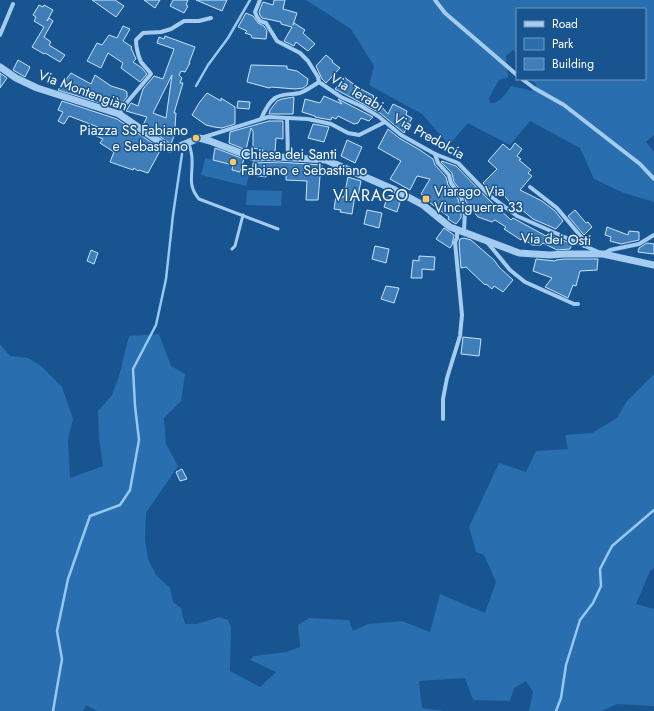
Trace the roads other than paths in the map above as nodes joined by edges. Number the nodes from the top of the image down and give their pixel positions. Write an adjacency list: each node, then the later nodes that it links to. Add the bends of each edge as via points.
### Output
1 (260, 0): 9 (street, via 255,12 257,17 266,23 277,41 304,57)
2 (435, 0): 7 (street, via 445,13)
3 (13, 4): 5 (street)
4 (211, 18): 10 (street, via 184,22 161,32 143,32 136,40 136,48 142,63 151,74)
5 (0, 36)
6 (1, 66): 10 (street, Via Montengiàn, via 16,78 37,88)
7 (516, 74)
8 (523, 80): 18 (street, via 564,105 640,164)
9 (319, 82): 12 (street, Via Terabi, via 299,93 274,99); 13 (street, Via Terabi)
10 (119, 114): 15 (street, Via Montengiàn, via 170,149)
11 (287, 118): 12 (street, Via Predolcia); 13 (street, Via Predolcia, via 308,118 331,124 348,134 359,135); 17 (street)
12 (260, 119): 14 (street, Via Predolcia)
13 (386, 122): 16 (street, Via Predolcia, via 401,135)
14 (199, 138): 15 (street, Via Montengiàn); 17 (street, Via dei Osti, via 254,158)
15 (189, 143): 20 (lane, via 193,192 199,199)
16 (435, 154): 22 (street, via 438,163 449,175 451,183 461,196 465,210); 25 (street, Via Predolcia, via 458,163 489,195 517,216)
17 (288, 158): 22 (street, Via dei Osti, via 326,160 416,201 450,227)
18 (654, 178)
19 (530, 187): 25 (street, via 557,208 583,239)
20 (243, 215): 21 (lane); 26 (lane)
21 (278, 229)
22 (461, 230): 24 (street, Via dei Osti); 30 (street, via 456,242 462,316 460,336 443,400)
23 (654, 236): 27 (street, via 638,244)
24 (485, 240): 27 (street, Via dei Osti, via 519,253); 29 (street, via 510,270 525,282)
25 (584, 246): 27 (street, Via Predolcia)
26 (232, 249)
27 (603, 254): 28 (street, Via dei Osti)
28 (654, 265)
29 (578, 304)
30 (443, 419)

